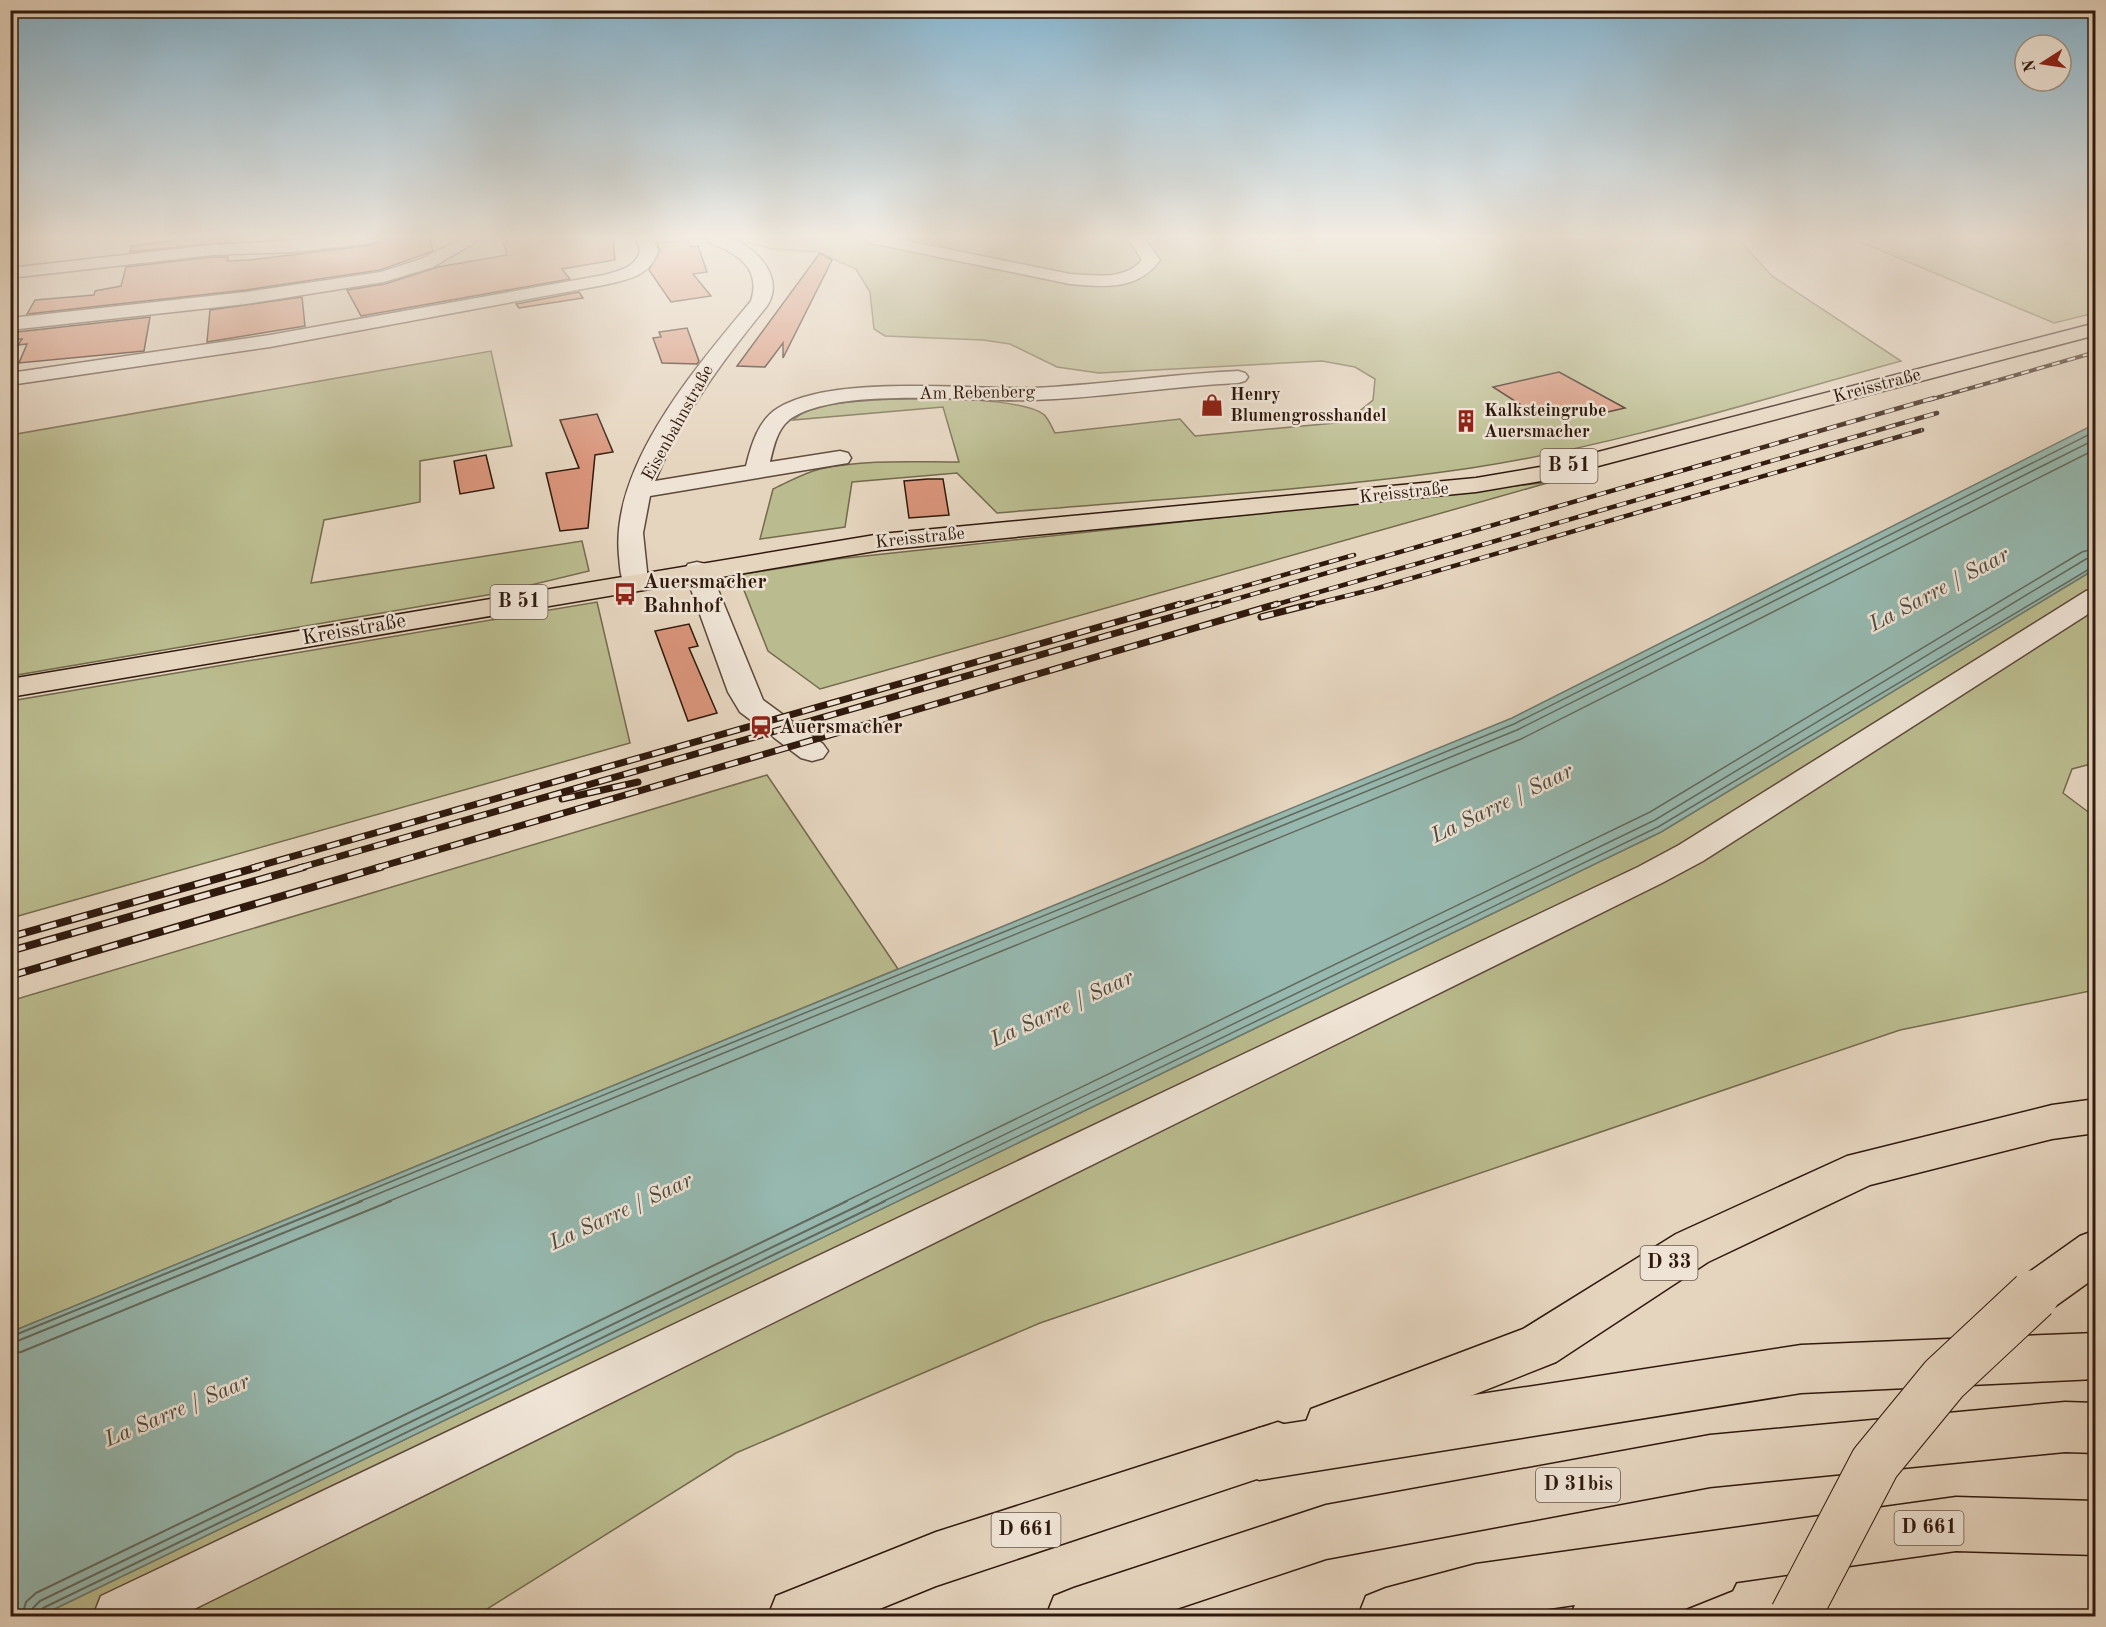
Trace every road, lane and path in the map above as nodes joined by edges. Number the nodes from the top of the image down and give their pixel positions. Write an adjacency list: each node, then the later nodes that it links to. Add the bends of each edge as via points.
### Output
1 (101, 314): 4 (street)
2 (415, 314): 7 (street)
3 (751, 314): 10 (street, Eisenbahnstraße, via 702,375 649,468)
4 (10, 324)
5 (2096, 329): 11 (main road, Kreisstraße / B 51, via 1541,474 1476,485 946,534)
6 (1238, 377): 9 (street, Am Rebenberg, via 1034,393 875,396 803,404 784,413 765,438)
7 (10, 379)
8 (840, 458): 9 (street)
9 (756, 471): 10 (street)
10 (641, 490): 12 (street, Eisenbahnstraße, via 632,518)
11 (697, 570): 12 (main road, Kreisstraße / B 51); 15 (street, via 751,706)
12 (635, 581): 14 (main road, Kreisstraße / B 51)
13 (2096, 597): 23 (street, via 1691,853 1650,875)
14 (10, 688)
15 (812, 751)
16 (2096, 1116): 20 (main road, D 33, via 2052,1122 1862,1169 1692,1248 1539,1346)
17 (2096, 1250): 28 (main road, bridge, via 2034,1295 1944,1379 1875,1463)
18 (2096, 1356): 20 (main road, via 1801,1369)
19 (2096, 1428): 25 (main road, D 31bis, via 2065,1427 1721,1460 1326,1532)
20 (1259, 1454): 24 (main road, D 661, via 936,1559)
21 (2096, 1528): 22 (main road, D 661, via 1956,1524)
22 (1763, 1552): 26 (main road, via 1476,1592); 27 (main road, D 661)
23 (121, 1617)
24 (796, 1617)
25 (1074, 1617)
26 (1386, 1617)
27 (1598, 1617)
28 (1795, 1617)

